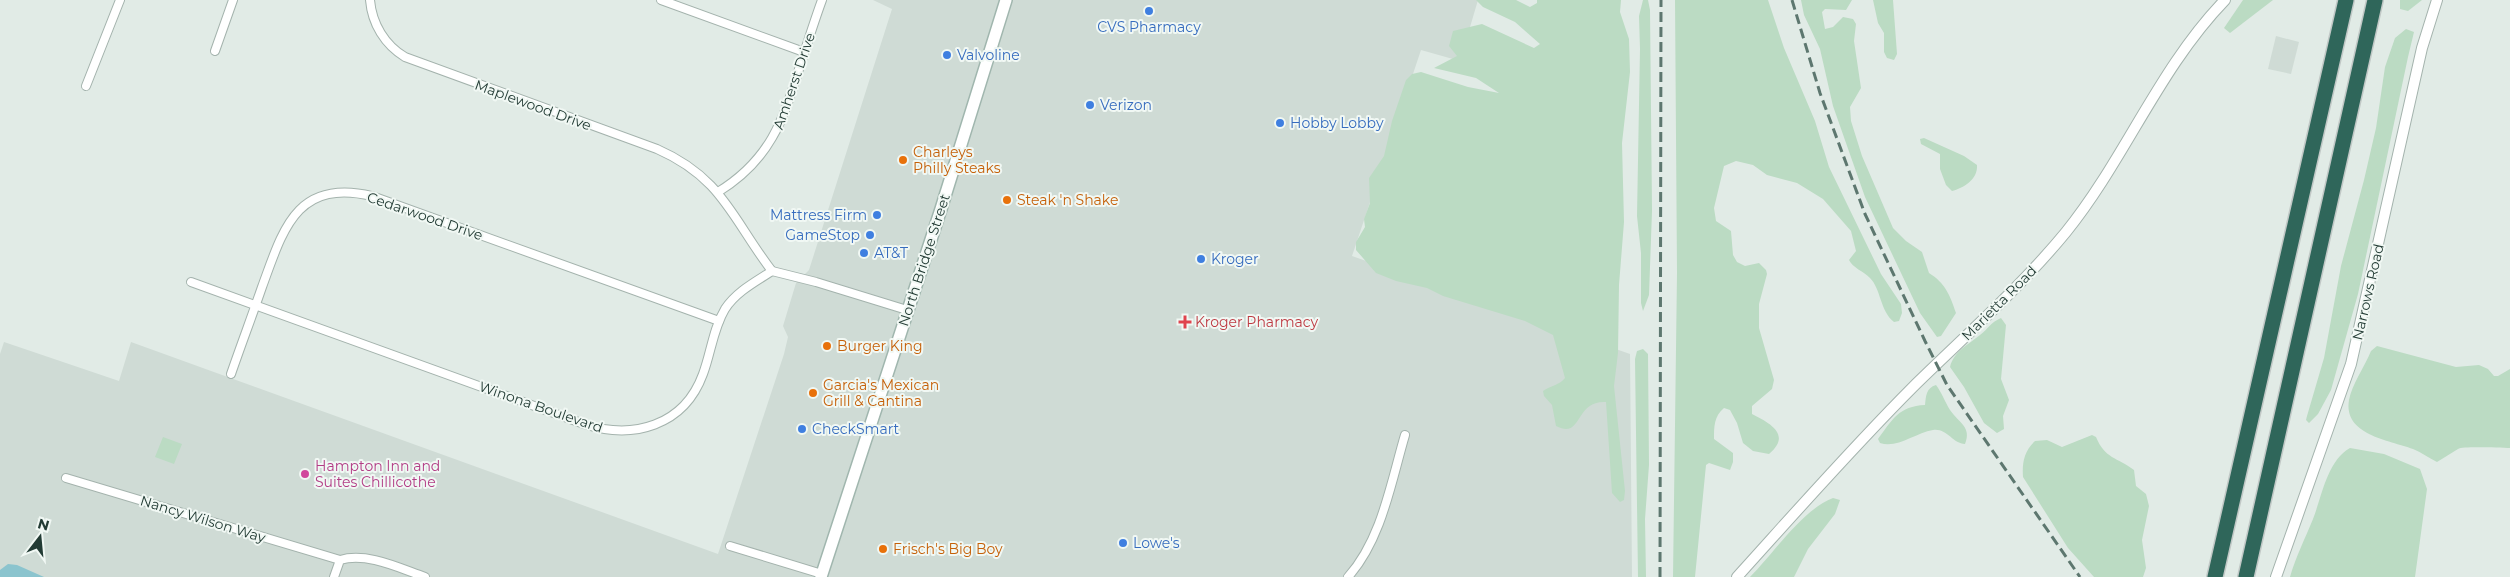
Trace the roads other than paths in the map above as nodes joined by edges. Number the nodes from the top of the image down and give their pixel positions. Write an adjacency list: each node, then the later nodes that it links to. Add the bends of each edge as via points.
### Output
1 (120, 0): 13 (street)
2 (233, 0): 11 (street)
3 (370, 0): 14 (street, Maplewood Drive, via 381,34 405,57 658,149 692,167)
4 (661, 0): 12 (street)
5 (822, 0): 12 (street, Amherst Drive)
6 (1006, 0): 18 (main road, North Bridge Street)
7 (2346, 0): 30 (highway)
8 (2375, 0): 31 (highway)
9 (2437, 0): 32 (street, Narrows Road, via 2422,48 2351,364)
10 (2220, 2): 29 (street, Marietta Road, via 2055,245 1914,386)
11 (215, 51)
12 (804, 52): 14 (street, Amherst Drive, via 788,106 772,141 754,165)
13 (86, 86)
14 (718, 192): 15 (street)
15 (772, 271): 18 (street); 19 (street, Winona Boulevard, via 736,296)
16 (191, 282): 17 (street, Winona Boulevard)
17 (256, 306): 19 (street, Winona Boulevard, via 584,424 612,431 653,426 679,411 697,388); 19 (street, Cedarwood Drive, via 282,232 289,221 315,198 348,192 372,196); 20 (street, Cedarwood Drive)
18 (907, 310): 25 (main road, North Bridge Street)
19 (719, 321)
20 (231, 374)
21 (1405, 435): 28 (street, via 1374,533)
22 (66, 478): 24 (street, Nancy Wilson Way)
23 (730, 546): 25 (street)
24 (340, 560): 26 (street); 27 (street, via 351,556 364,557)
25 (825, 576)
26 (334, 577)
27 (425, 577)
28 (1348, 577)
29 (1737, 577)
30 (2215, 577)
31 (2246, 577)
32 (2276, 577)

